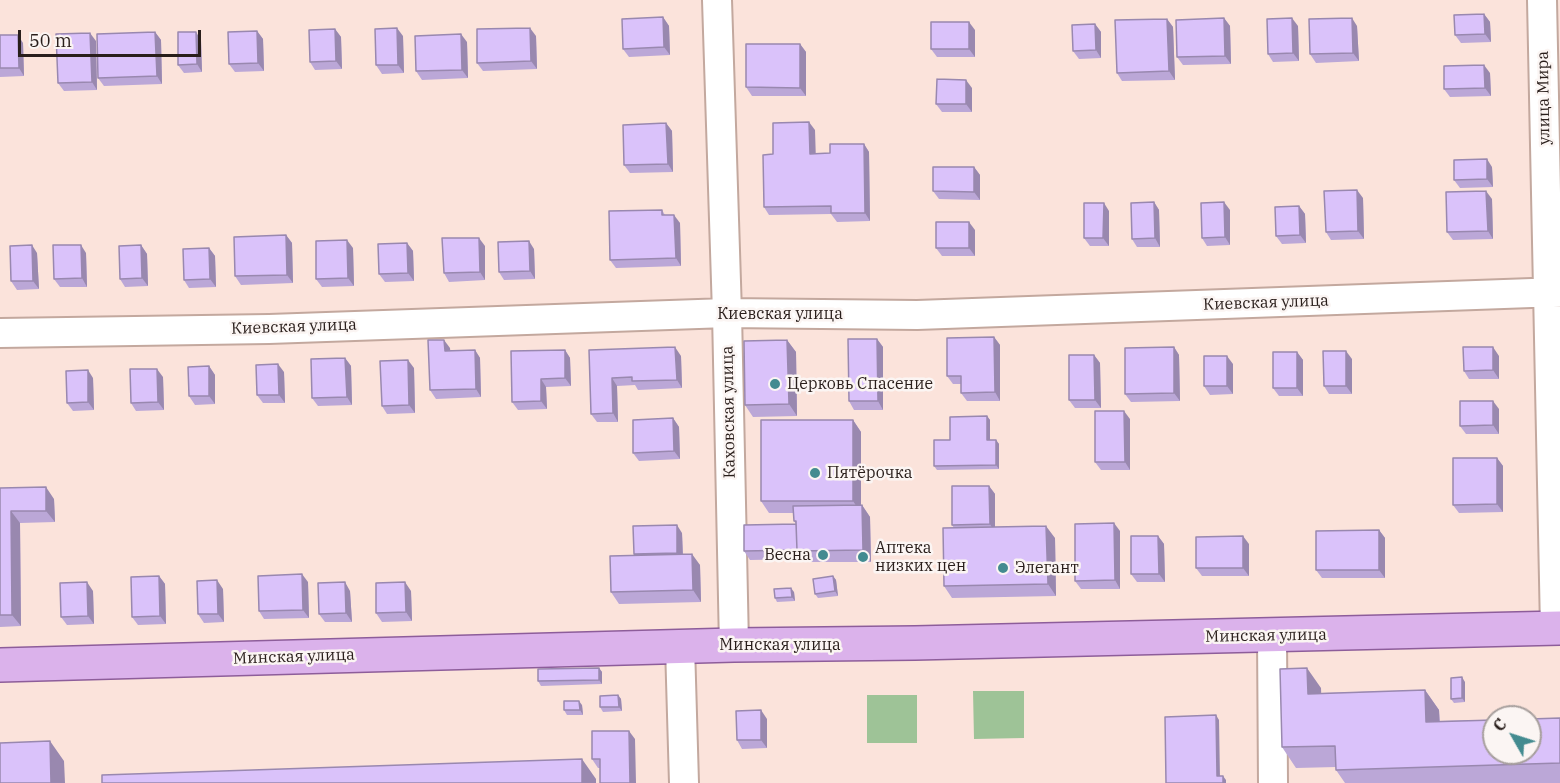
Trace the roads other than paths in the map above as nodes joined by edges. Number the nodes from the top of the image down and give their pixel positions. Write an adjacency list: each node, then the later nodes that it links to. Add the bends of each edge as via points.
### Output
1 (717, 0): 4 (street, Каховская улица)
2 (1542, 0): 3 (street, улица Мира)
3 (1554, 293): 4 (street, Киевская улица, via 917,315); 6 (street, улица Мира)
4 (727, 313): 5 (street, Киевская улица); 8 (street, Каховская улица)
5 (0, 333)
6 (1557, 628): 7 (main road, Минская улица)
7 (1272, 636): 8 (main road, Минская улица); 12 (street)
8 (734, 645): 9 (main road, Минская улица)
9 (680, 646): 10 (main road, Минская улица); 11 (street)
10 (0, 664)
11 (684, 783)
12 (1273, 783)

